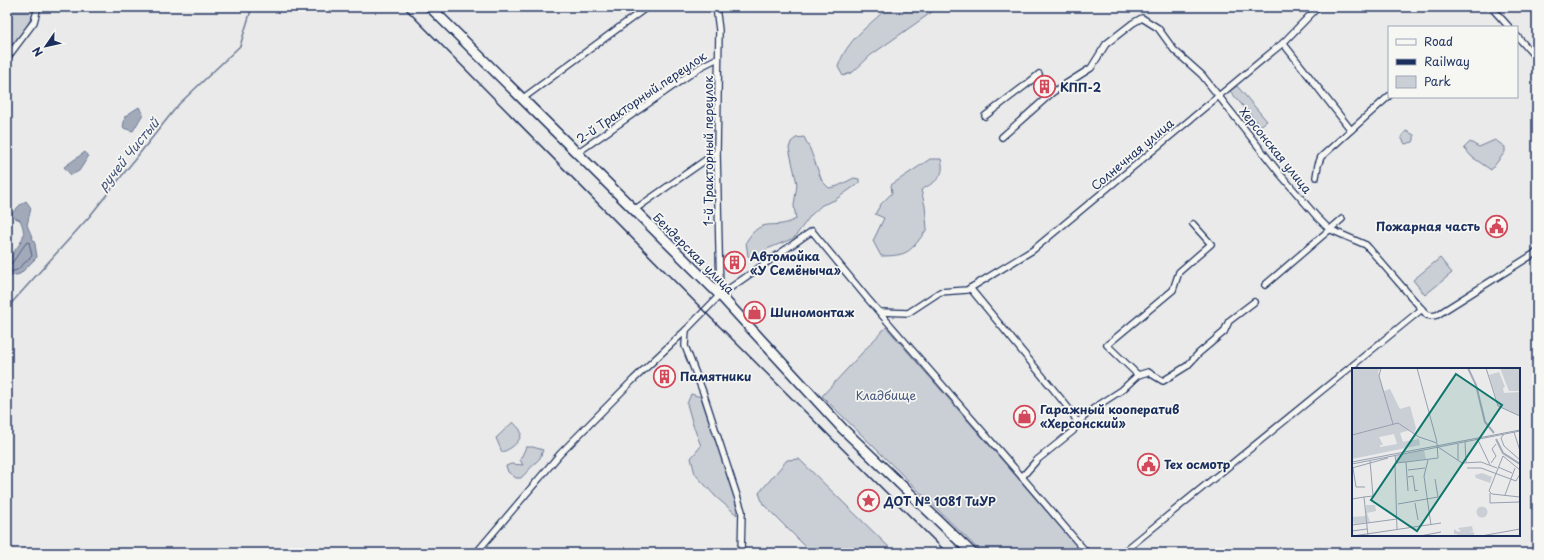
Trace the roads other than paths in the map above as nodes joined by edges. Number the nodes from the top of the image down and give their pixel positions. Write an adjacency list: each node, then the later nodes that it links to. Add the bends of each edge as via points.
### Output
1 (38, 7): 10 (street, via 34,22)
2 (431, 7): 16 (main road, Бендерская улица)
3 (648, 7): 16 (street)
4 (716, 7): 11 (street, 1-й Тракторный переулок, via 719,30)
5 (1318, 7): 9 (street, Солнечная улица)
6 (1491, 7): 7 (street)
7 (1508, 26)
8 (1518, 37): 12 (street)
9 (1282, 43): 14 (street, Солнечная улица); 18 (street)
10 (7, 58)
11 (718, 58): 20 (street, 1-й Тракторный переулок); 21 (street, 2-й Тракторный переулок, via 702,66)
12 (1537, 59)
13 (1039, 74): 17 (street)
14 (1219, 96): 19 (street, Херсонская улица, via 1202,75 1174,50 1158,28 1142,18 1133,22 1106,44 1091,68 1053,92); 26 (street, Херсонская улица, via 1280,174); 29 (street, Солнечная улица, via 1033,250)
15 (1388, 97): 18 (street)
16 (522, 99): 21 (main road, Бендерская улица)
17 (985, 116)
18 (1351, 130): 22 (street, via 1321,157)
19 (1002, 137)
20 (718, 152): 23 (street); 30 (street, 1-й Тракторный переулок)
21 (577, 153): 23 (main road, Бендерская улица)
22 (1316, 177)
23 (634, 210): 30 (main road, Бендерская улица)
24 (1342, 219): 26 (street)
25 (1193, 224): 35 (street, via 1211,244 1179,272 1174,290 1107,345)
26 (1329, 229): 28 (street); 32 (street, via 1366,245)
27 (1537, 252): 32 (street, via 1437,314 1427,315)
28 (1265, 285)
29 (970, 288): 33 (street, via 940,292 908,313); 36 (street, via 1066,404)
30 (720, 295): 33 (street, via 812,231); 34 (street); 40 (main road, Бендерская улица, via 843,429)
31 (1254, 302): 35 (street, via 1229,321 1224,332 1187,366 1163,381 1148,372)
32 (1422, 308): 42 (street)
33 (880, 312): 37 (street)
34 (686, 330): 38 (street, via 560,454); 39 (street, via 685,346 742,511)
35 (1138, 375): 36 (street)
36 (1077, 423): 37 (street, via 1072,431 1037,460)
37 (1022, 477): 41 (street)
38 (476, 553)
39 (741, 553)
40 (972, 553)
41 (1087, 553)
42 (1122, 553)

